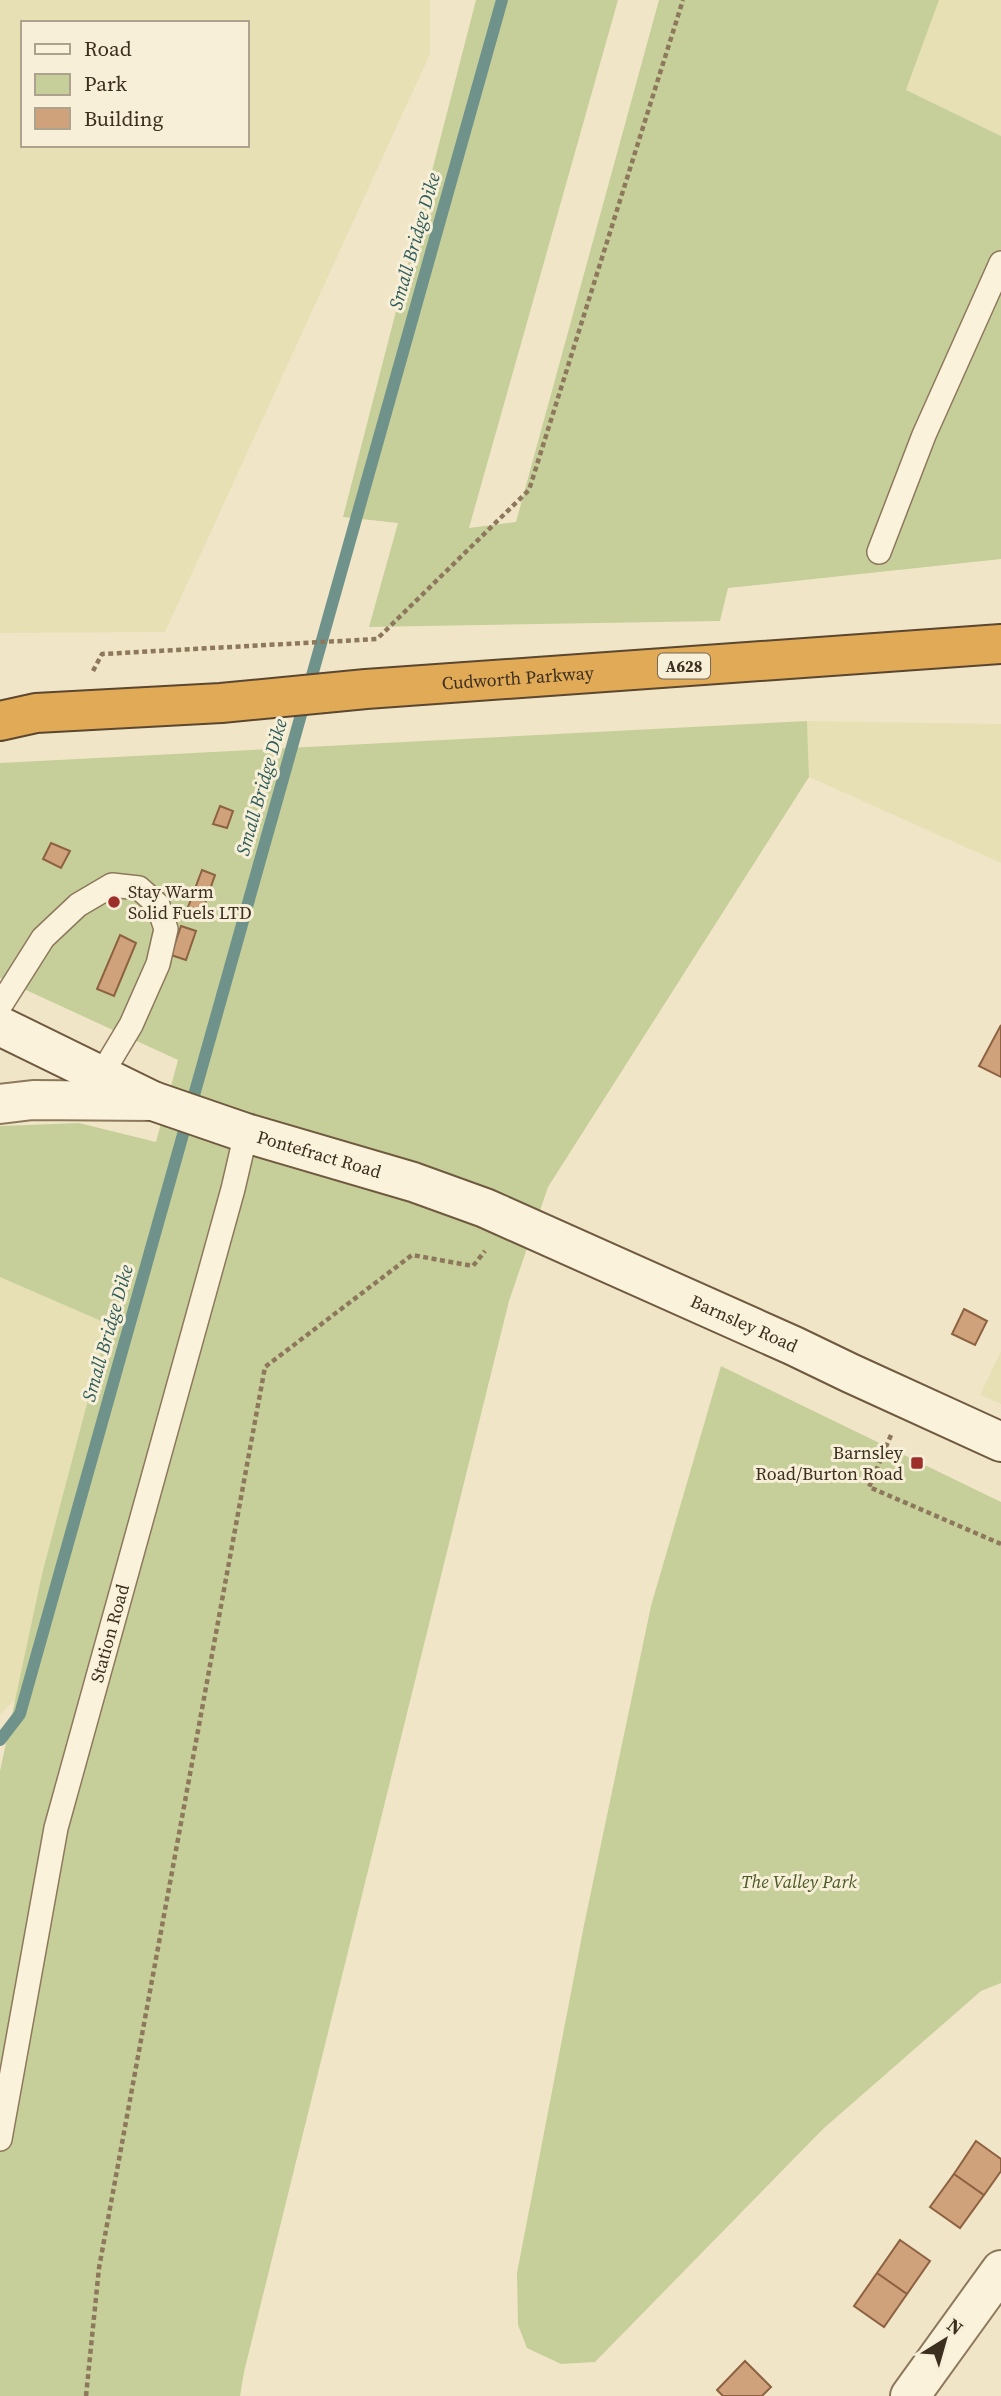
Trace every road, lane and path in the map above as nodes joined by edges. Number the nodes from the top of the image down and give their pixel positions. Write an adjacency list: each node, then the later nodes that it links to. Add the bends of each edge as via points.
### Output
1 (682, 0): 5 (path, via 529,490 377,639 102,654)
2 (1001, 263): 3 (lane)
3 (878, 552)
4 (1001, 644): 5 (highway, Cudworth Parkway / A628, via 366,688 221,703)
5 (27, 712)
6 (0, 1006): 8 (lane, via 43,939 79,905 112,885 139,888 158,905 166,929 158,964 131,1026)
7 (0, 1026): 8 (street, Pontefract Road)
8 (101, 1075): 9 (street, Pontefract Road)
9 (153, 1101): 10 (street, Pontefract Road); 11 (street, Pontefract Road)
10 (0, 1104)
11 (232, 1128): 12 (street, Pontefract Road, via 412,1182); 16 (lane, Station Road, via 233,1189 56,1828)
12 (497, 1214): 13 (street, Barnsley Road); 18 (path, via 473,1266 412,1255 265,1367 99,2268)
13 (906, 1399): 14 (street, Barnsley Road); 15 (path, via 869,1488)
14 (1001, 1441)
15 (1001, 1544)
16 (0, 2138)
17 (1001, 2270): 19 (street)
18 (86, 2396)
19 (910, 2396)

